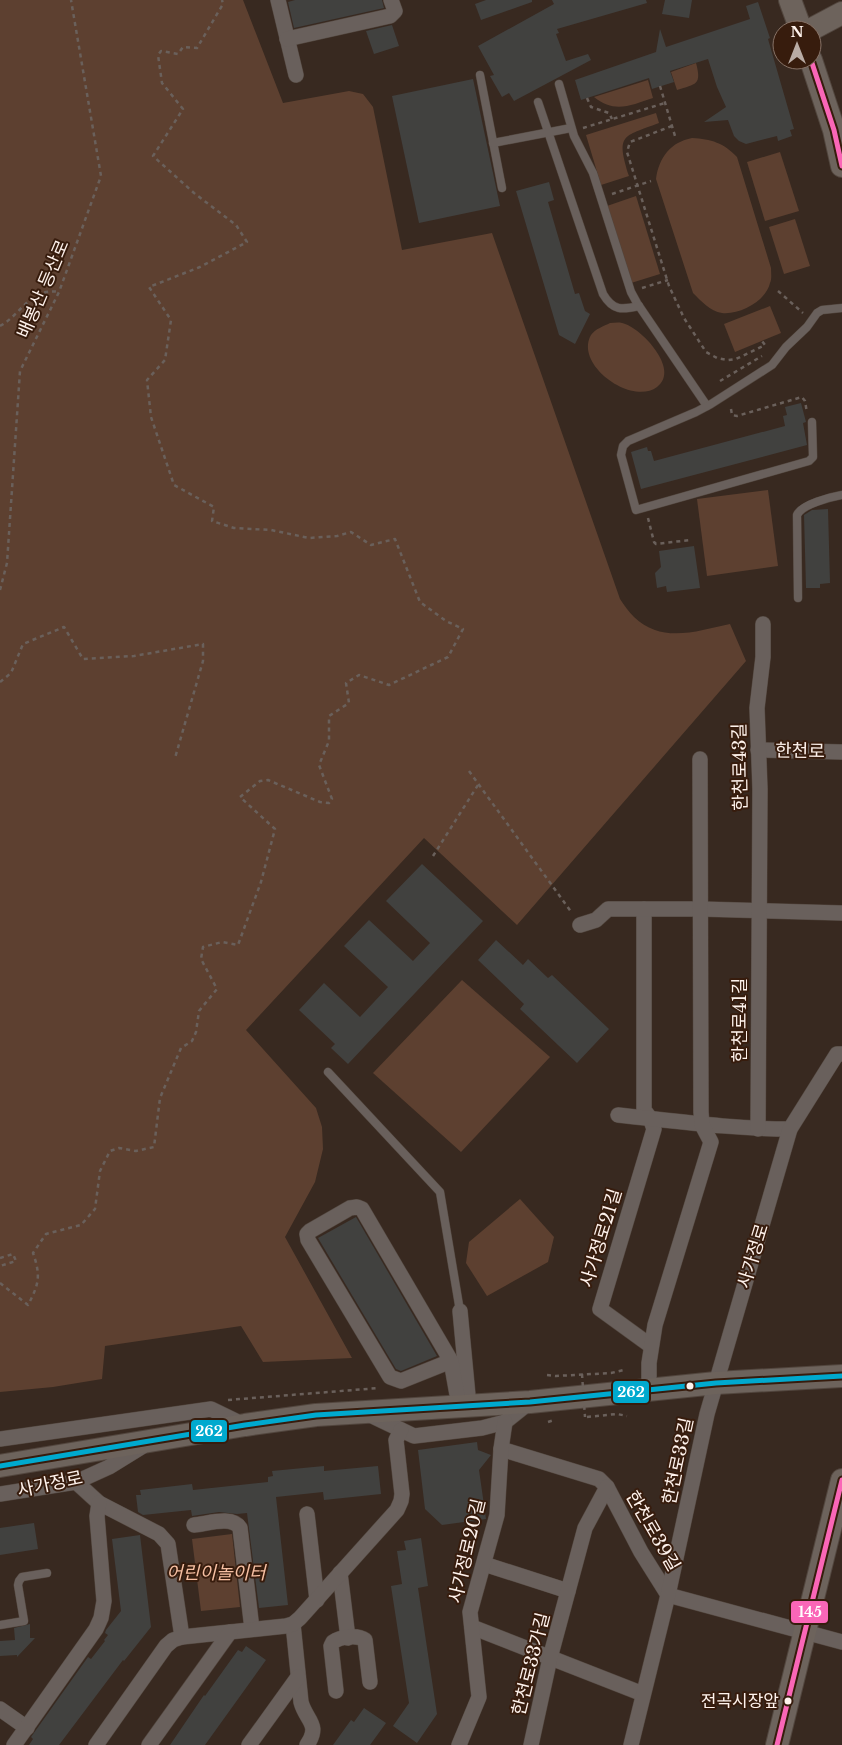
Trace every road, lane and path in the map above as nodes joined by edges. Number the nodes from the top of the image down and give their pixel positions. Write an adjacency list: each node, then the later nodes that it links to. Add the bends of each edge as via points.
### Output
1 (71, 0): 33 (path, 배봉산 등산로, via 101,176)
2 (222, 0): 71 (path, via 223,4 196,48 183,48 178,54 161,51 158,55 162,83 183,109 153,156 236,225 247,242 149,287 171,320 165,360 147,380 151,417 174,485 214,507 212,521 234,528 271,530 309,538 351,532 372,545 395,539 420,602 463,629 448,657 389,685 359,675 346,683 349,703 329,716 329,741 319,765 332,799 329,803 268,780 260,781 240,797 275,830 261,882 238,945 222,942 204,947 201,959 217,989 199,1010 196,1032 192,1041 181,1048 160,1098 154,1147 110,1151 100,1171 95,1209 82,1225 46,1234 33,1253 38,1267 37,1287 28,1305)
3 (278, 0): 11 (street)
4 (392, 0): 11 (street, via 395,11 390,16)
5 (790, 0): 7 (main road)
6 (842, 14): 8 (main road)
7 (797, 20)
8 (822, 25)
9 (842, 29): 10 (main road)
10 (822, 30)
11 (287, 39): 13 (street)
12 (814, 70): 26 (main road)
13 (296, 75)
14 (480, 76): 25 (lane)
15 (559, 84): 22 (lane)
16 (660, 86): 19 (path)
17 (587, 98): 20 (path, via 591,107 609,113)
18 (538, 102): 23 (lane)
19 (665, 103): 20 (path); 21 (path)
20 (612, 120): 22 (path)
21 (672, 126): 24 (path); 28 (path, via 632,140 629,144 628,154)
22 (572, 130): 23 (lane); 30 (lane)
23 (548, 133): 25 (lane); 35 (lane, via 606,300 624,310)
24 (675, 136)
25 (493, 143): 29 (lane)
26 (842, 166)
27 (651, 181): 28 (path)
28 (638, 186): 30 (path); 31 (path)
29 (502, 188)
30 (601, 197): 34 (lane)
31 (668, 280): 34 (path); 39 (path, via 684,318 712,356 722,360 736,359 765,345)
32 (778, 290): 37 (path)
33 (59, 292): 38 (path, via 51,291 34,297); 46 (path, 배봉산 등산로, via 20,371 7,563)
34 (631, 292): 35 (lane)
35 (639, 306): 40 (lane)
36 (842, 308): 40 (lane, via 817,313 772,365)
37 (804, 314)
38 (0, 326)
39 (762, 341)
40 (707, 406): 44 (lane, via 636,437 623,446 622,455 636,510)
41 (730, 409): 42 (path, via 732,415 737,416 802,397)
42 (810, 420): 44 (lane, via 812,457 809,461)
43 (842, 495): 47 (lane, via 798,511)
44 (646, 506): 45 (path, via 656,544)
45 (690, 540)
46 (0, 590)
47 (798, 598)
48 (763, 624): 50 (street, 한천로43길, via 757,708)
49 (0, 682): 52 (path, via 11,674 23,644 64,627 83,659 134,656 203,644 203,661)
50 (758, 750): 51 (street, 한천로); 59 (street, 한천로43길)
51 (842, 752)
52 (175, 758)
53 (700, 759): 58 (street)
54 (469, 772): 55 (path)
55 (478, 785): 56 (path); 61 (path)
56 (433, 856)
57 (644, 909): 58 (street); 61 (street, via 608,909 596,920); 65 (street, via 644,1110)
58 (701, 909): 59 (street); 66 (street)
59 (759, 911): 60 (street); 67 (street, 한천로41길)
60 (842, 913)
61 (580, 924)
62 (842, 1054): 68 (street, via 837,1054)
63 (328, 1072): 72 (lane, via 440,1192)
64 (618, 1115): 65 (street)
65 (650, 1118): 66 (street); 73 (street, 사가정로21길, via 654,1129 600,1309)
66 (702, 1125): 67 (street); 73 (street, via 711,1142)
67 (758, 1129): 68 (street)
68 (790, 1129): 79 (street, 사가정로)
69 (0, 1258): 70 (path, via 13,1254 16,1261)
70 (0, 1266)
71 (0, 1284)
72 (460, 1311): 83 (street)
73 (651, 1346): 81 (street)
74 (451, 1361): 74 (street, via 362,1209 350,1208 307,1234 390,1377 401,1381); 83 (street)
75 (624, 1370): 76 (path)
76 (582, 1374): 77 (path); 86 (path, bridge, via 585,1417)
77 (547, 1375)
78 (842, 1376): 79 (main road, 사가정로)
79 (716, 1383): 81 (main road, 사가정로); 107 (street, 한천로33길)
80 (383, 1387): 84 (path, via 230,1399)
81 (649, 1389): 82 (main road, 사가정로)
82 (530, 1402): 83 (main road, 사가정로); 88 (street)
83 (464, 1406): 85 (main road, 사가정로)
84 (212, 1409): 90 (street); 92 (street)
85 (362, 1412): 90 (main road, 사가정로); 91 (street)
86 (627, 1416)
87 (556, 1419): 89 (path)
88 (505, 1422): 91 (street, via 414,1436); 94 (street, 사가정로20길)
89 (548, 1422)
90 (245, 1426): 93 (main road, 사가정로)
91 (401, 1430): 105 (street, via 396,1440 401,1502)
92 (0, 1439)
93 (151, 1441): 95 (main road, 사가정로); 97 (street, 사가정로, via 109,1467)
94 (501, 1450): 98 (street, 한천로39길, via 598,1479); 103 (street, 사가정로20길, via 497,1516)
95 (0, 1466)
96 (842, 1480): 114 (main road)
97 (76, 1482): 99 (street, 사가정로); 100 (street)
98 (606, 1487): 106 (street, 한천로33가길, via 585,1528); 107 (street, 한천로39길, via 640,1552)
99 (0, 1494)
100 (99, 1503): 115 (street, via 159,1534 168,1544); 124 (street, via 97,1516 104,1600 101,1618)
101 (307, 1514): 108 (street)
102 (194, 1526): 112 (street, via 231,1521 238,1524)
103 (484, 1564): 106 (street); 111 (street, 사가정로20길, via 471,1604)
104 (47, 1573): 110 (lane, via 20,1579 24,1621)
105 (340, 1574): 108 (street); 116 (street)
106 (568, 1591): 118 (street, 한천로33가길)
107 (668, 1594): 114 (street, 한천로39길); 122 (street, 한천로33길)
108 (316, 1600): 109 (street)
109 (294, 1624): 112 (street); 119 (street)
110 (0, 1625)
111 (472, 1627): 118 (street); 130 (street, 사가정로20길, via 479,1696)
112 (252, 1629): 113 (street)
113 (230, 1632): 115 (street); 127 (street)
114 (805, 1632): 117 (street, 한천로39길); 133 (main road)
115 (182, 1636): 126 (street, via 163,1650)
116 (348, 1638): 120 (street, via 359,1636 365,1640); 121 (street, via 336,1640 332,1646)
117 (842, 1642)
118 (550, 1658): 122 (street); 131 (street, 한천로33가길)
119 (298, 1676): 128 (street); 129 (street, via 303,1709 314,1727 314,1734)
120 (370, 1682)
121 (336, 1690)
122 (643, 1694): 132 (street, 한천로33길)
123 (0, 1709): 124 (street)
124 (27, 1728): 125 (street)
125 (14, 1745)
126 (96, 1745)
127 (148, 1745)
128 (249, 1745)
129 (307, 1745)
130 (460, 1745)
131 (531, 1745)
132 (631, 1745)
133 (776, 1745)

